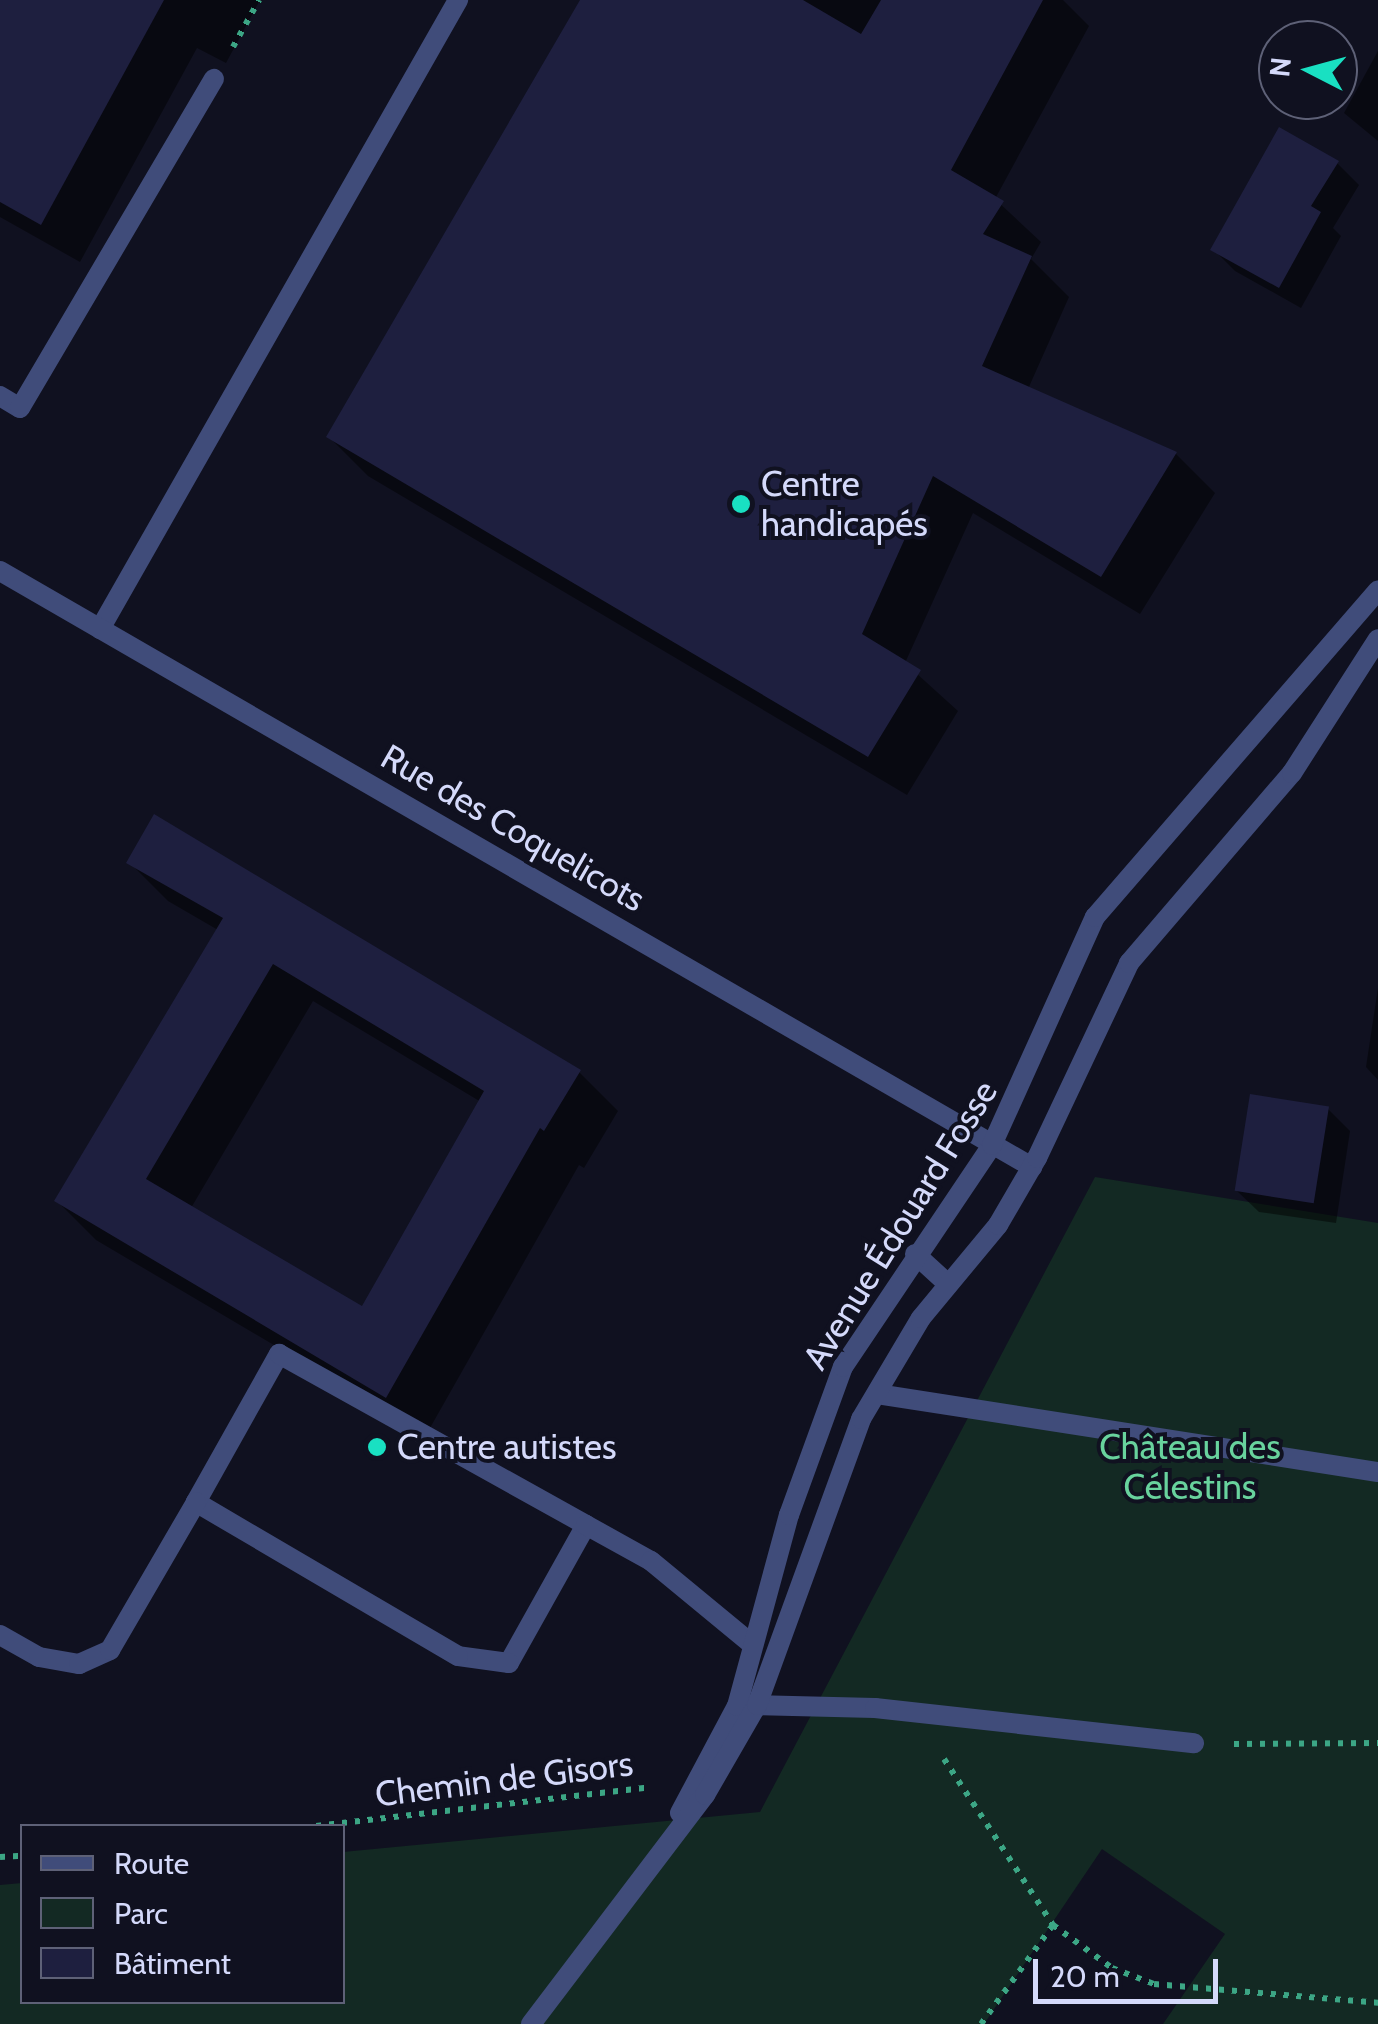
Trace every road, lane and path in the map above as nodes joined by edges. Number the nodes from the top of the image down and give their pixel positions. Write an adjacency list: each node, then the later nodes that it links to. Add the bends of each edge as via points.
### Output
1 (458, 0): 6 (street)
2 (214, 79): 3 (street, via 20,408)
3 (0, 396)
4 (0, 571): 6 (street, Rue des Coquelicots)
5 (1378, 590): 8 (street, Avenue Édouard Fosse, via 1095,917)
6 (100, 629): 8 (street, Rue des Coquelicots)
7 (1378, 639): 9 (street, Avenue Édouard Fosse, via 1292,774 1129,964)
8 (992, 1145): 9 (street, Rue des Coquelicots); 10 (street, Avenue Édouard Fosse)
9 (1032, 1167): 11 (street, Avenue Édouard Fosse, via 998,1225)
10 (915, 1254): 11 (street); 17 (street, Avenue Édouard Fosse, via 843,1367 789,1514)
11 (948, 1284): 12 (street, Avenue Édouard Fosse)
12 (876, 1394): 13 (street); 18 (street, Avenue Édouard Fosse)
13 (1378, 1472)
14 (196, 1502): 15 (street, via 458,1656 509,1663); 15 (street, via 279,1354); 16 (street, via 110,1650 79,1664 39,1656)
15 (586, 1525): 17 (street, via 692,1588)
16 (0, 1635)
17 (754, 1645): 18 (street, Avenue Édouard Fosse)
18 (747, 1705): 19 (street, via 875,1708); 22 (street, Avenue Édouard Fosse); 24 (street, Avenue Édouard Fosse, via 706,1795)
19 (1194, 1743): 20 (path)
20 (1378, 1743)
21 (936, 1753): 25 (path, via 951,1765)
22 (696, 1781): 23 (path, Chemin de Gisors); 24 (street, Avenue Édouard Fosse)
23 (333, 1824)
24 (657, 1860): 27 (street, Avenue Édouard Fosse)
25 (1052, 1925): 26 (path, via 1112,1968 1154,1984); 28 (path)
26 (1378, 2003)
27 (531, 2024)
28 (982, 2024)

